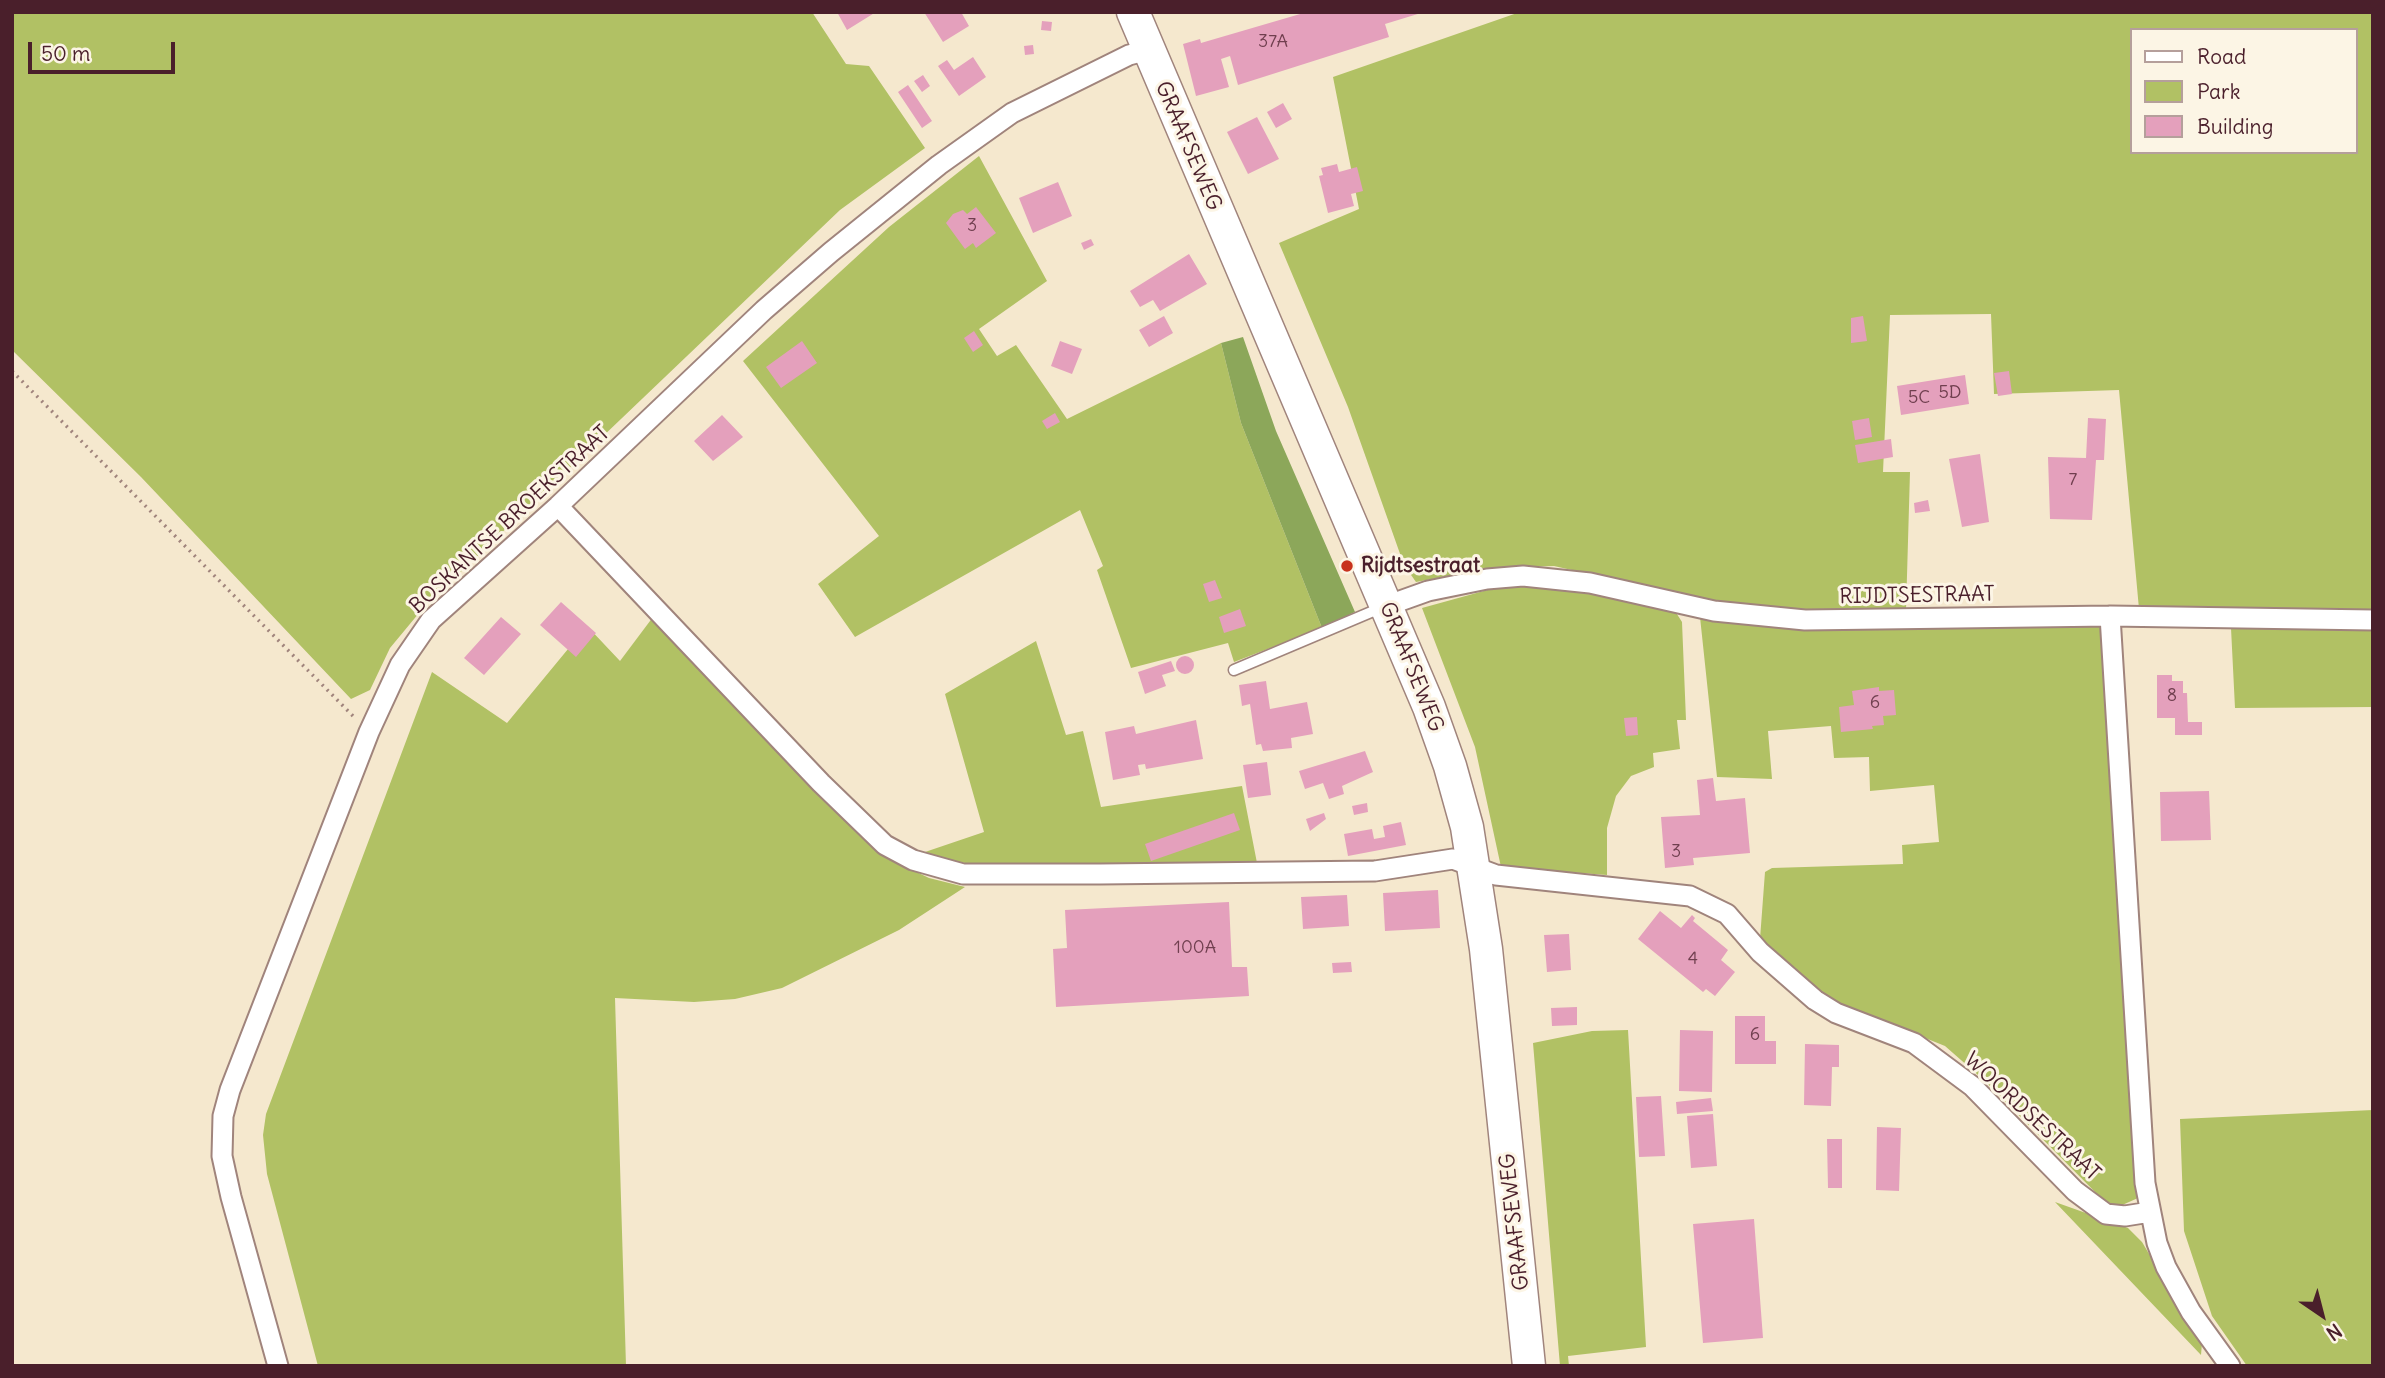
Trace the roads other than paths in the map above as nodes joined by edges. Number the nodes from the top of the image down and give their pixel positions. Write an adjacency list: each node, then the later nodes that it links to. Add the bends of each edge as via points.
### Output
1 (1133, 12): 2 (main road, GRAAFSEWEG)
2 (1148, 50): 3 (street, BOSKANTSE BROEKSTRAAT, via 1012,113 913,186 764,310); 4 (main road, GRAAFSEWEG)
3 (558, 506): 8 (street, WOORDSESTRAAT, via 821,783 885,845 913,860 964,874 1375,871 1453,859); 10 (street, BOSKANTSE BROEKSTRAAT, via 431,620 400,665 369,732 230,1090 223,1116 222,1156)
4 (1386, 606): 5 (street, RIJDTSESTRAAT, via 1428,591 1523,576 1590,583 1714,611 1805,621); 7 (lane); 8 (main road, GRAAFSEWEG, via 1450,766)
5 (2110, 616): 6 (street, RIJDTSESTRAAT); 9 (street)
6 (2373, 620)
7 (1234, 670)
8 (1475, 868): 9 (street, WOORDSESTRAAT, via 1496,875 1690,896 1727,914 1760,952 1815,1000 1836,1013 1914,1043 1972,1086 2075,1191 2106,1214); 11 (main road, GRAAFSEWEG)
9 (2150, 1212): 12 (street, via 2174,1284)
10 (278, 1366)
11 (1529, 1366)
12 (2230, 1366)

